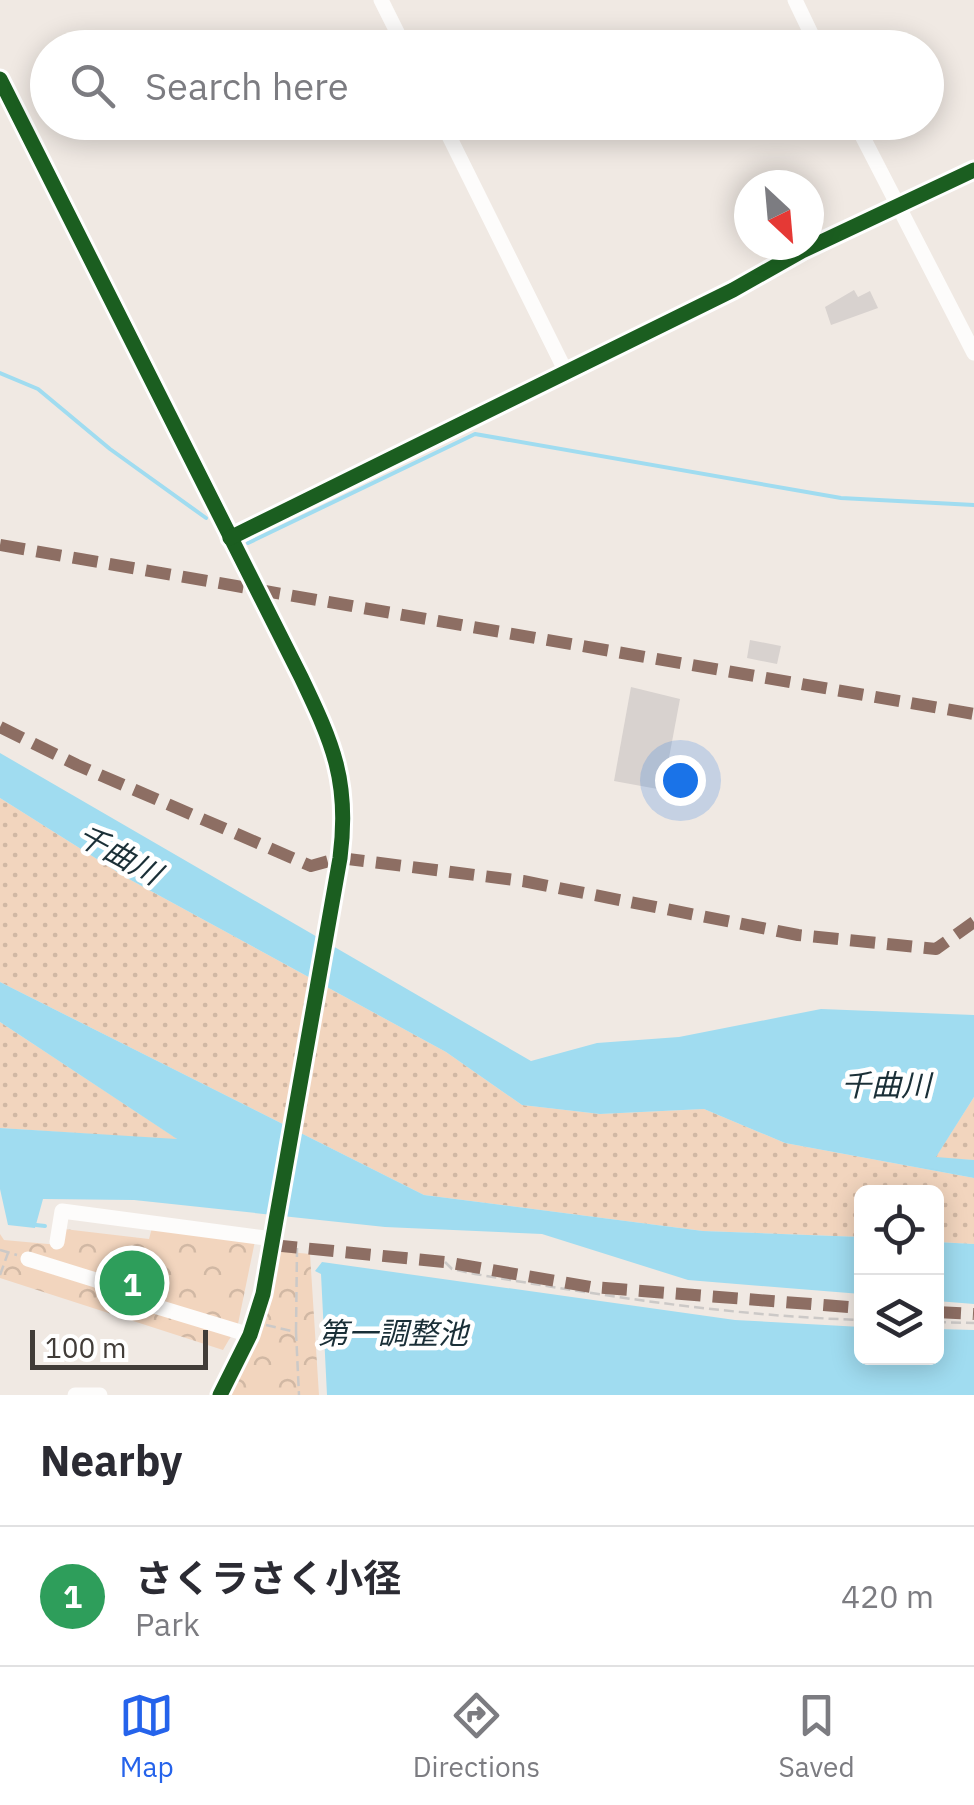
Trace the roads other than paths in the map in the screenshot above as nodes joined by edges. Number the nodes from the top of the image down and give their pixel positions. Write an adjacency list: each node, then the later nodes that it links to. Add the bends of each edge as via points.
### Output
1 (381, 0): 3 (street)
2 (795, 0): 4 (street)
3 (396, 30)
4 (809, 30)
5 (0, 79): 6 (street)
6 (30, 139)
7 (31, 140): 16 (street)
8 (451, 140): 15 (street)
9 (865, 140): 11 (street)
10 (974, 170): 11 (street)
11 (900, 206): 13 (street); 15 (street)
12 (974, 310): 13 (street)
13 (957, 319): 14 (street)
14 (974, 353)
15 (566, 372): 16 (street)
16 (230, 538): 17 (street, via 337,755 344,806)
17 (273, 1236): 18 (street, via 62,1211); 20 (street)
18 (58, 1242)
19 (28, 1259): 20 (street, via 99,1282 104,1292)
20 (257, 1330): 23 (street)
21 (75, 1395): 22 (street)
22 (100, 1395)
23 (220, 1395)

